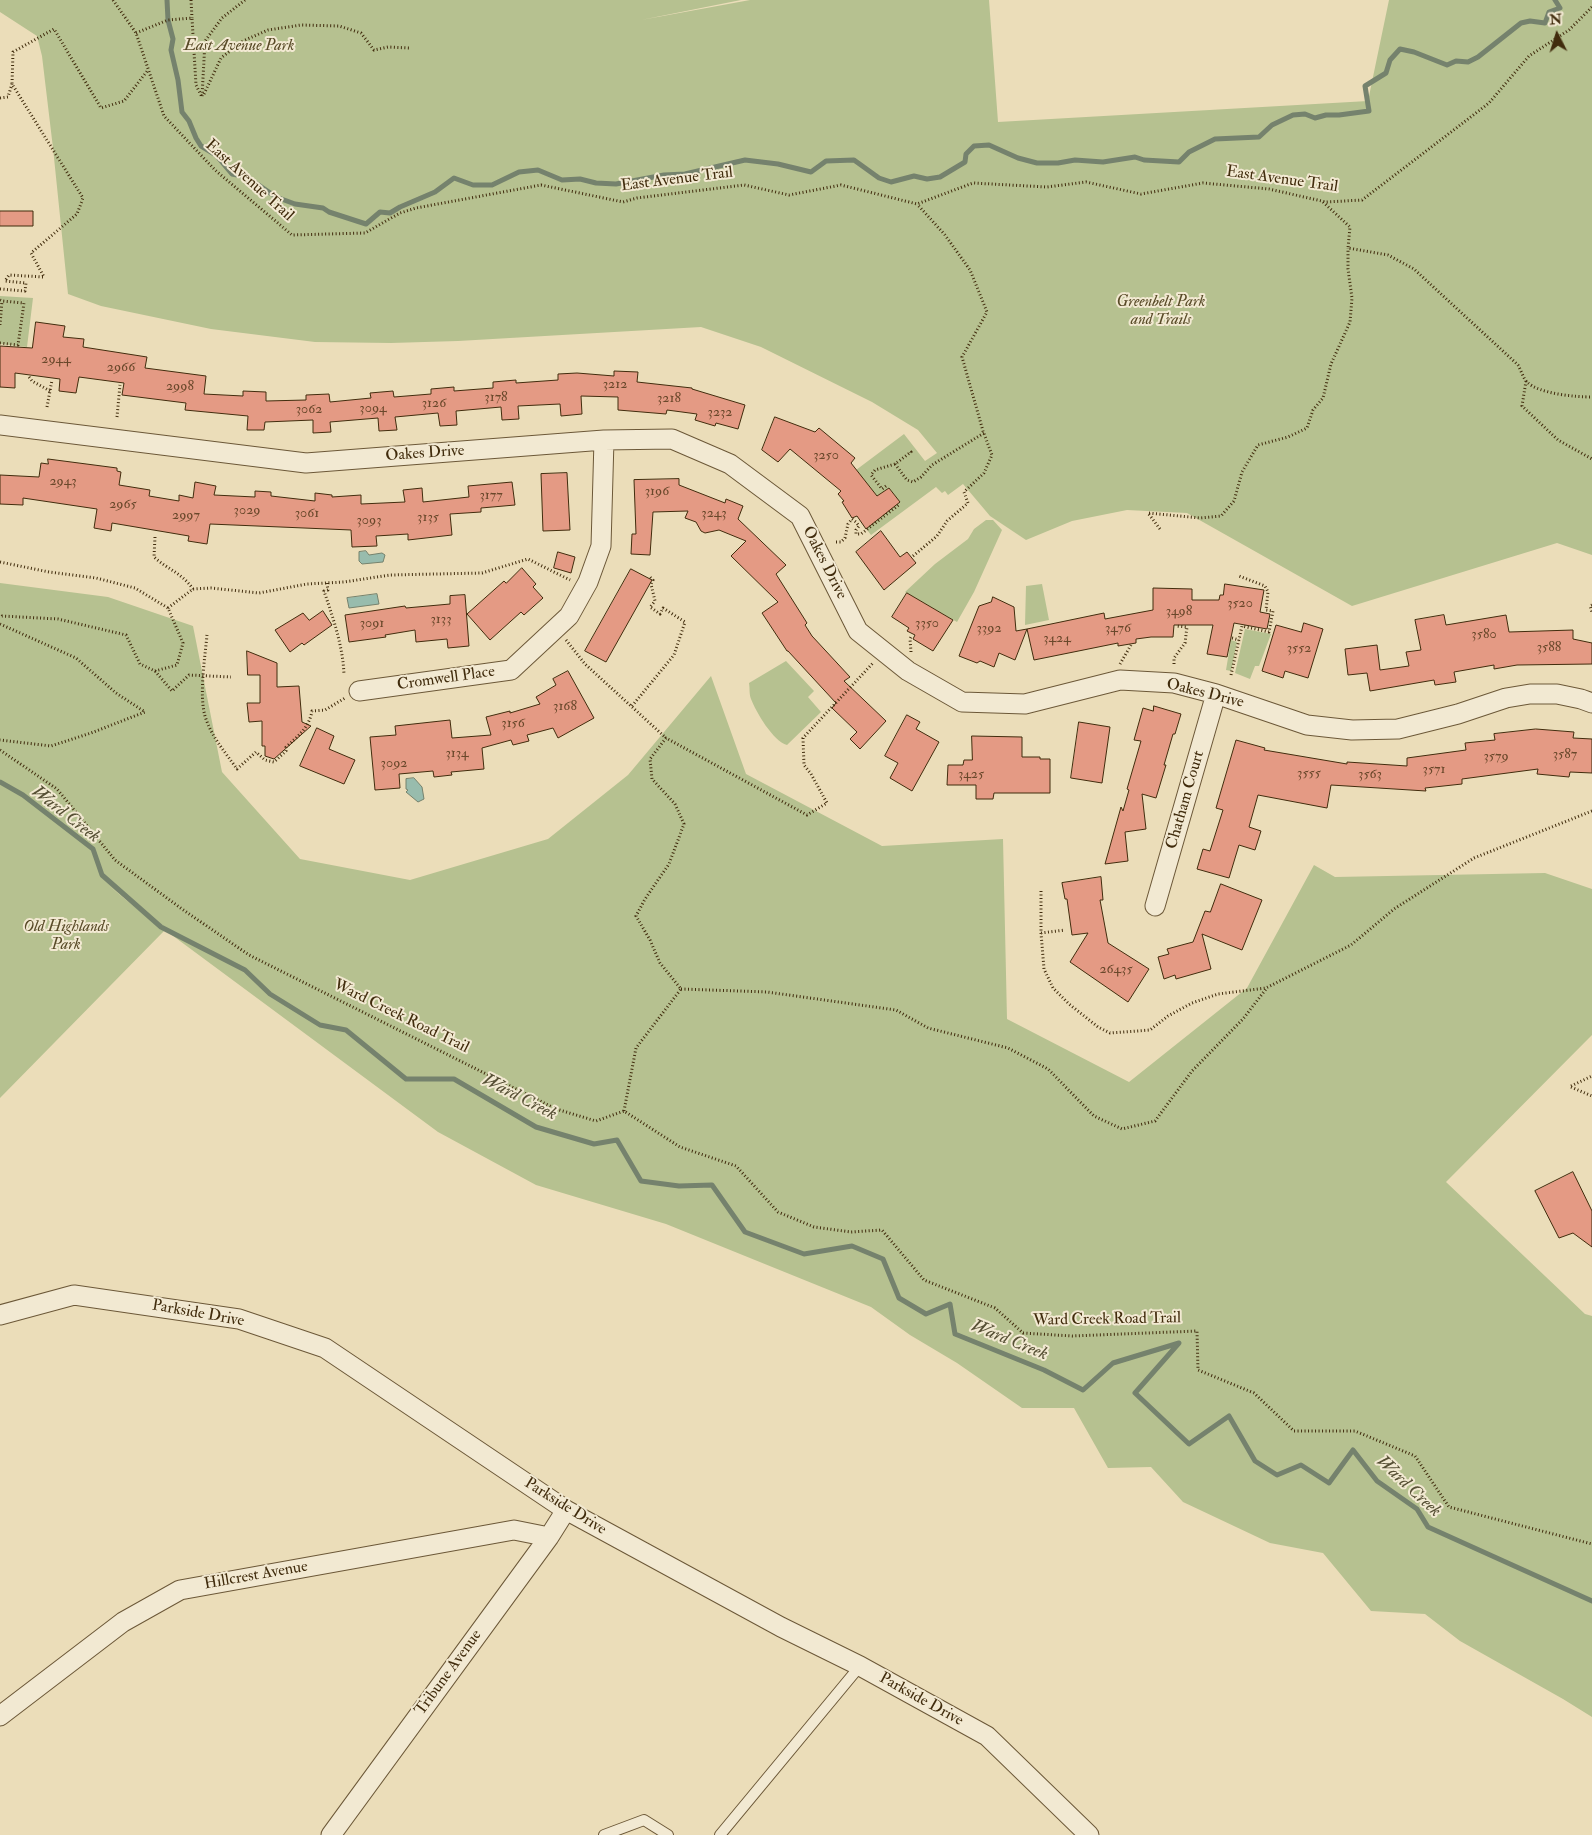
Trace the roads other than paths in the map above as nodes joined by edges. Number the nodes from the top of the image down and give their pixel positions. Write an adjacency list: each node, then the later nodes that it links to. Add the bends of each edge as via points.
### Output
1 (0, 425): 2 (street, Oakes Drive, via 306,463)
2 (604, 440): 3 (street, Cromwell Place, via 601,546 569,616 511,670); 4 (street, Oakes Drive, via 672,439 730,464 800,516 858,631 908,671 962,702 1025,704 1120,680 1174,683)
3 (359, 690)
4 (1216, 694): 5 (street, Oakes Drive, via 1307,724 1352,730 1398,729 1530,694 1557,694); 6 (street, Chatham Court)
5 (1592, 703)
6 (1156, 906)
7 (0, 1314): 8 (street, Parkside Drive, via 74,1295 239,1319 316,1345)
8 (566, 1510): 9 (street, Tribune Avenue); 10 (street, Parkside Drive, via 781,1627)
9 (549, 1537): 11 (street, Hillcrest Avenue, via 514,1530 180,1590 123,1622); 12 (street, Tribune Avenue)
10 (860, 1666): 15 (lane); 16 (street, Parkside Drive, via 987,1736)
11 (0, 1716)
12 (331, 1835)
13 (604, 1835): 14 (lane, via 644,1820)
14 (668, 1835)
15 (720, 1835)
16 (1089, 1835)

